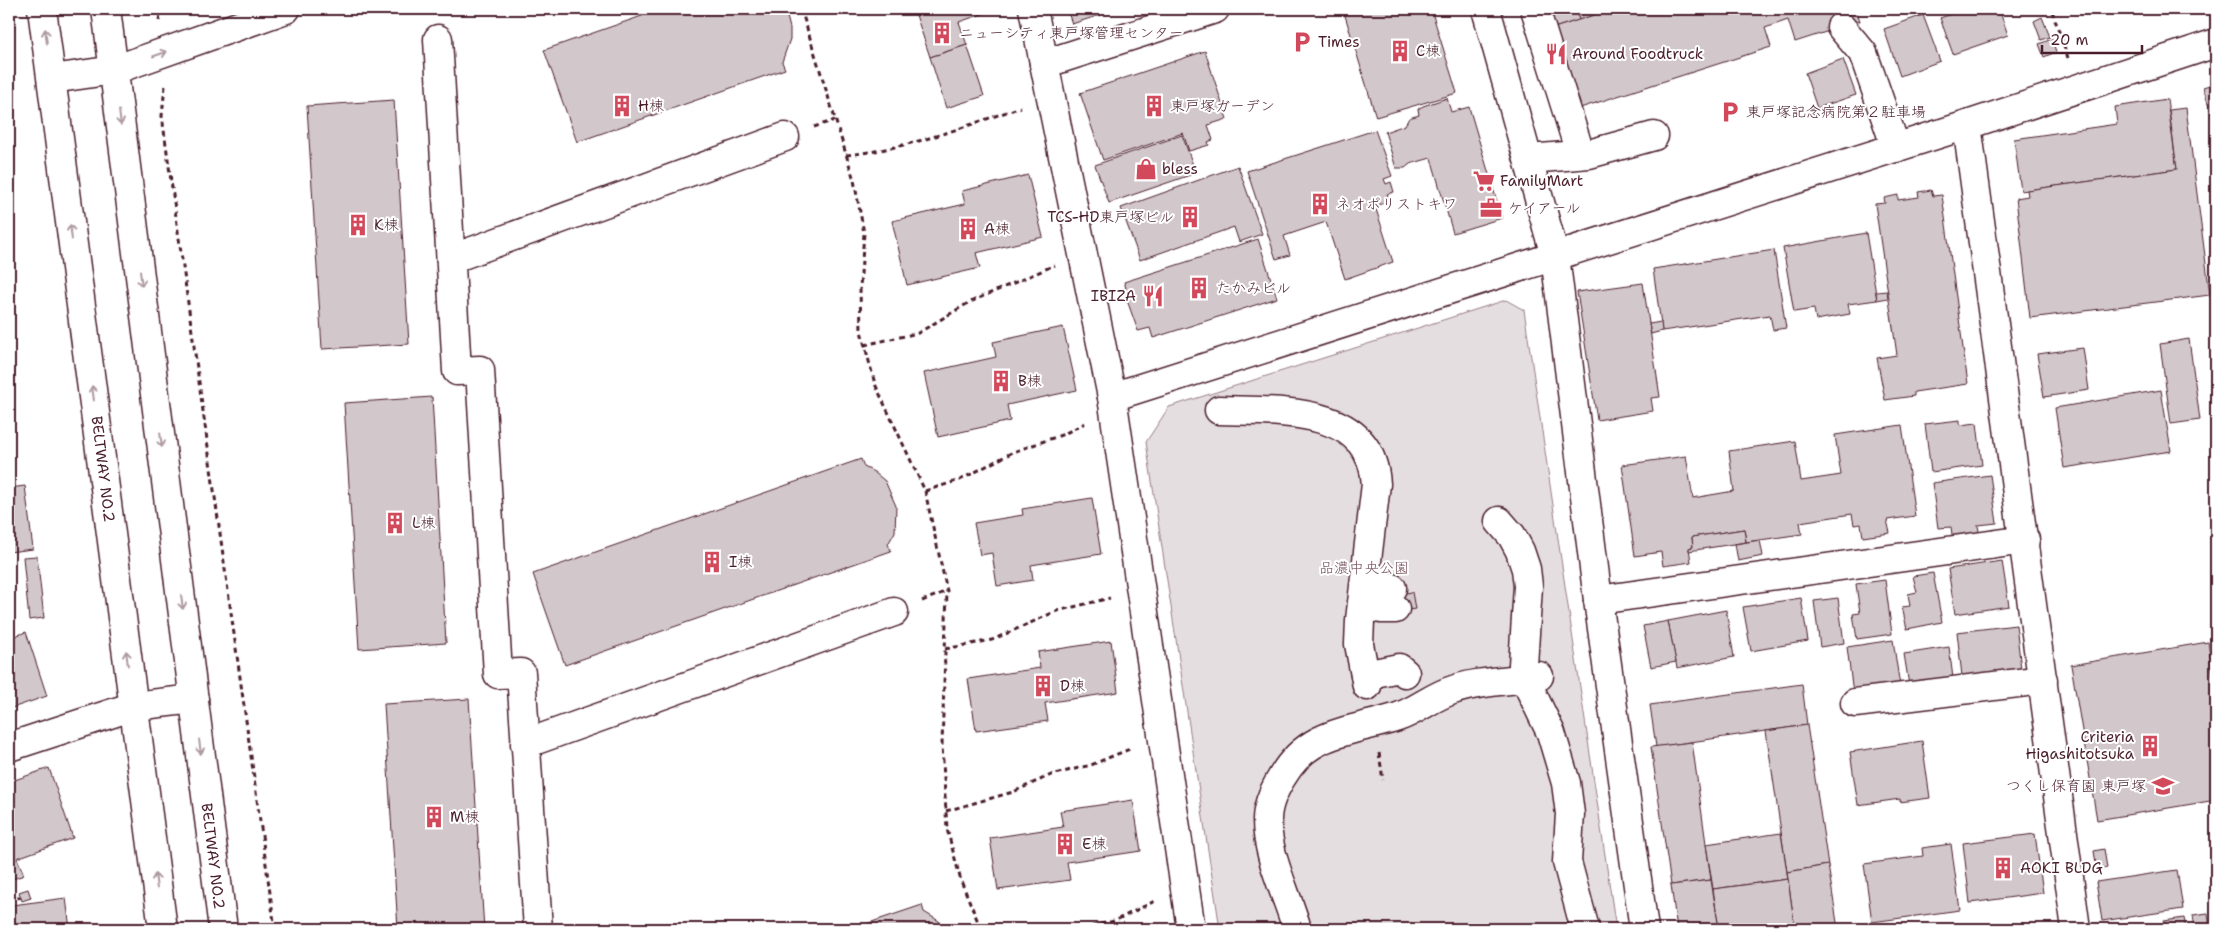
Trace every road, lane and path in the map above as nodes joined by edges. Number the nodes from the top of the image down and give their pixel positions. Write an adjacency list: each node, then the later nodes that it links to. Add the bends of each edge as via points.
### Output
1 (42, 9): 15 (street, BELTWAY NO.2, one-way to 1)
2 (106, 9): 14 (street, BELTWAY NO.2)
3 (286, 9): 14 (street, one-way to 3)
4 (801, 9): 24 (path)
5 (1033, 9): 13 (street)
6 (1215, 9): 13 (street)
7 (1486, 9): 25 (street)
8 (1535, 9): 23 (street)
9 (2052, 12): 17 (path)
10 (1841, 27): 22 (street, via 1863,53)
11 (438, 39): 27 (street)
12 (2216, 43): 17 (street)
13 (1044, 64): 30 (street)
14 (114, 70): 15 (street); 45 (street, BELTWAY NO.2, one-way to 45)
15 (52, 79): 47 (street, BELTWAY NO.2, one-way to 15)
16 (166, 80): 57 (path, via 162,116)
17 (2078, 89): 19 (street)
18 (1024, 106): 24 (path, via 926,140 880,152)
19 (1967, 125): 22 (street); 35 (street)
20 (1654, 136): 23 (street, via 1589,154)
21 (785, 137): 27 (street)
22 (1896, 148): 26 (street)
23 (1580, 153): 25 (street)
24 (846, 155): 29 (path, via 864,233 860,288 860,331)
25 (1529, 159): 26 (street)
26 (1555, 256): 30 (street); 38 (street)
27 (450, 259): 48 (street, via 457,371 480,370 498,674 521,672)
28 (1056, 264): 29 (path, via 970,302 918,333)
29 (864, 344): 33 (path, via 875,384)
30 (1112, 397): 61 (street)
31 (1219, 410): 36 (street, via 1282,412 1325,419 1346,428 1355,436 1368,454 1375,474)
32 (1089, 420): 33 (path, via 1064,434 1012,452 960,480)
33 (925, 491): 41 (path, via 946,591)
34 (1499, 521): 42 (street, via 1512,536 1526,569 1528,586 1523,665)
35 (2025, 540): 38 (street); 43 (street)
36 (1366, 573): 39 (street); 39 (street, via 1394,598 1381,609)
37 (1114, 597): 41 (path, via 1057,611 992,640)
38 (1598, 600): 64 (street)
39 (1362, 604): 44 (street, via 1359,644 1366,681 1399,668)
40 (894, 612): 48 (street)
41 (945, 649): 51 (path, via 942,745)
42 (1532, 677): 44 (street); 63 (street, via 1566,783 1570,814 1567,862)
43 (2043, 680): 46 (street); 65 (street)
44 (1434, 687): 62 (street, via 1401,716 1336,733 1316,742 1284,772 1270,802 1267,819 1273,855)
45 (194, 698): 47 (street); 56 (street, BELTWAY NO.2, one-way to 56)
46 (1855, 703)
47 (134, 706): 50 (street); 55 (street, BELTWAY NO.2, one-way to 47)
48 (525, 744): 58 (street)
49 (1135, 746): 51 (path, via 1092,765 1051,775 1014,792)
50 (9, 747)
51 (946, 811): 59 (path, via 946,829 961,881)
52 (21, 897): 53 (path)
53 (9, 901)
54 (1156, 901): 60 (path, via 1114,921)
55 (162, 929)
56 (223, 929)
57 (275, 929)
58 (538, 929)
59 (981, 929)
60 (1083, 929)
61 (1191, 929)
62 (1297, 929)
63 (1585, 929)
64 (1644, 929)
65 (2076, 929)

